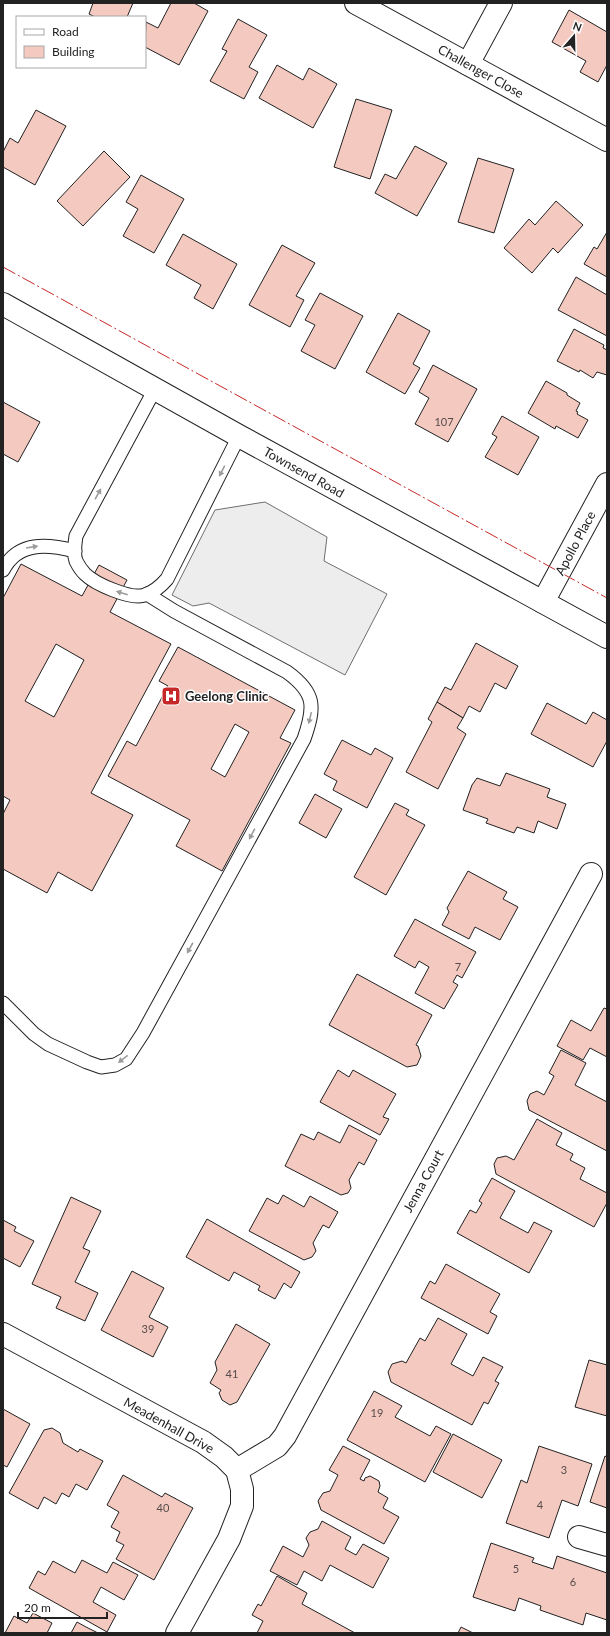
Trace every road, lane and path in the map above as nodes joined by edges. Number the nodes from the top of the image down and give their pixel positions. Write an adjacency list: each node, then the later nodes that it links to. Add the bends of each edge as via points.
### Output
1 (356, 3): 3 (street, Challenger Close)
2 (501, 3): 3 (street)
3 (468, 64): 4 (street, Challenger Close)
4 (607, 140)
5 (3, 304): 6 (street, Townsend Road)
6 (155, 389): 7 (street, Townsend Road); 9 (lane, one-way to 6, via 76,536)
7 (239, 436): 11 (lane, one-way to 11, via 167,579 159,588); 12 (street, Townsend Road)
8 (607, 484): 12 (street, Apollo Place)
9 (74, 551): 10 (lane, one-way to 9, via 12,556 24,549 38,546); 11 (lane, one-way to 9, via 131,595 103,586 85,574 76,560)
10 (3, 570)
11 (147, 594): 15 (lane, one-way to 15, via 301,682 312,708 304,739 143,1033 126,1059 115,1065 101,1067 87,1062 48,1044 34,1034)
12 (543, 602): 13 (street, Townsend Road)
13 (607, 637)
14 (591, 874): 17 (street, Jenna Court, via 285,1436 277,1446)
15 (3, 1003)
16 (3, 1334): 17 (street, Meadenhall Drive, via 203,1442)
17 (237, 1470): 20 (street, via 242,1490 242,1506 237,1520)
18 (579, 1537): 19 (street)
19 (607, 1545)
20 (177, 1633)

